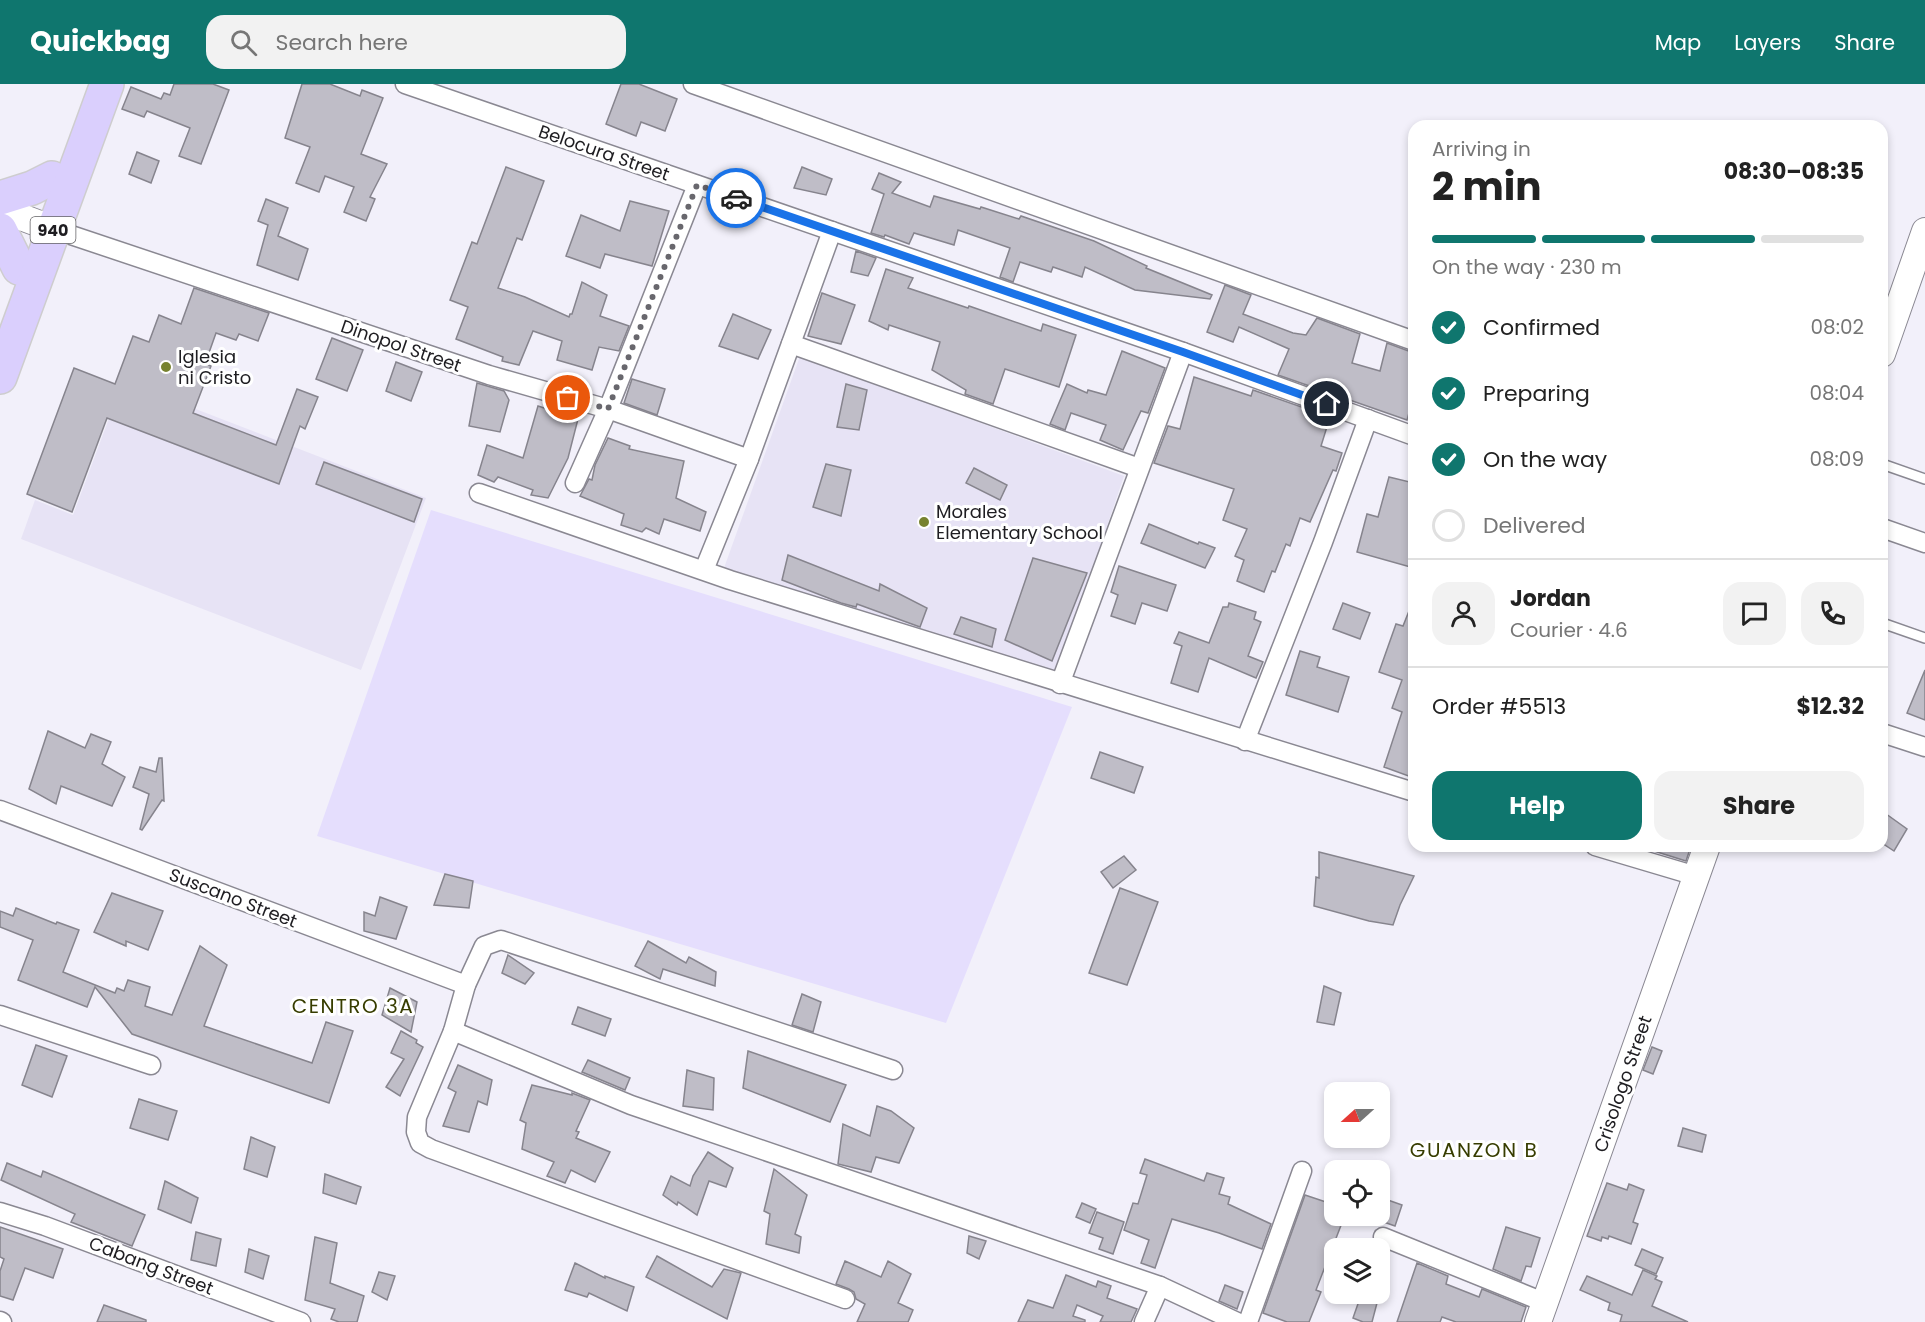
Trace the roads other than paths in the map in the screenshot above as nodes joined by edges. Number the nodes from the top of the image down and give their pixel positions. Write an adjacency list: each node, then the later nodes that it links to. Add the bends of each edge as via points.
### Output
1 (87, 84): 5 (highway, 940)
2 (107, 84): 9 (highway, 940)
3 (405, 84): 6 (street, Belocura Street)
4 (693, 84): 16 (street)
5 (52, 178): 7 (highway); 9 (highway, 940)
6 (697, 185): 11 (street, Belocura Street); 20 (street)
7 (0, 198)
8 (0, 209): 9 (street)
9 (44, 226): 13 (highway, 940); 19 (highway, 940); 20 (street, Dinopol Street, via 489,375)
10 (0, 231): 13 (highway)
11 (832, 231): 17 (street); 18 (street, Belocura Street)
12 (1925, 231): 15 (street)
13 (19, 268): 14 (highway, 940)
14 (0, 322)
15 (1888, 337)
16 (1408, 339)
17 (791, 344): 23 (street); 25 (street)
18 (1183, 352): 21 (street, Belocura Street); 25 (street)
19 (0, 377)
20 (608, 409): 23 (street, Dinopol Street); 27 (street)
21 (1368, 419): 22 (street, Belocura Street); 36 (street)
22 (1408, 434)
23 (749, 459): 31 (street)
24 (1888, 466): 26 (lane)
25 (1139, 468): 34 (street)
26 (1925, 479)
27 (575, 483)
28 (479, 493): 31 (street)
29 (1888, 530): 30 (street)
30 (1925, 543)
31 (704, 570): 34 (street)
32 (1888, 625): 33 (lane)
33 (1925, 638)
34 (1060, 684): 36 (street)
35 (1888, 735): 37 (street)
36 (1245, 741): 38 (street)
37 (1925, 747)
38 (1408, 790)
39 (0, 810): 43 (street, Suscano Street)
40 (1615, 852): 42 (street)
41 (1705, 852): 42 (street, Crisologo Street)
42 (1696, 876): 53 (street, Crisologo Street)
43 (466, 985): 45 (street); 47 (street, via 484,946 501,940)
44 (0, 1015): 46 (street)
45 (453, 1031): 51 (street, via 631,1105); 52 (street, via 417,1117 420,1143)
46 (151, 1065)
47 (892, 1070)
48 (1302, 1171): 57 (street)
49 (0, 1212): 54 (street, Cabang Street)
50 (1383, 1237): 53 (street)
51 (1160, 1286): 55 (street); 56 (street)
52 (845, 1299)
53 (1542, 1312)
54 (301, 1322)
55 (1144, 1322)
56 (1237, 1322)
57 (1248, 1322)

